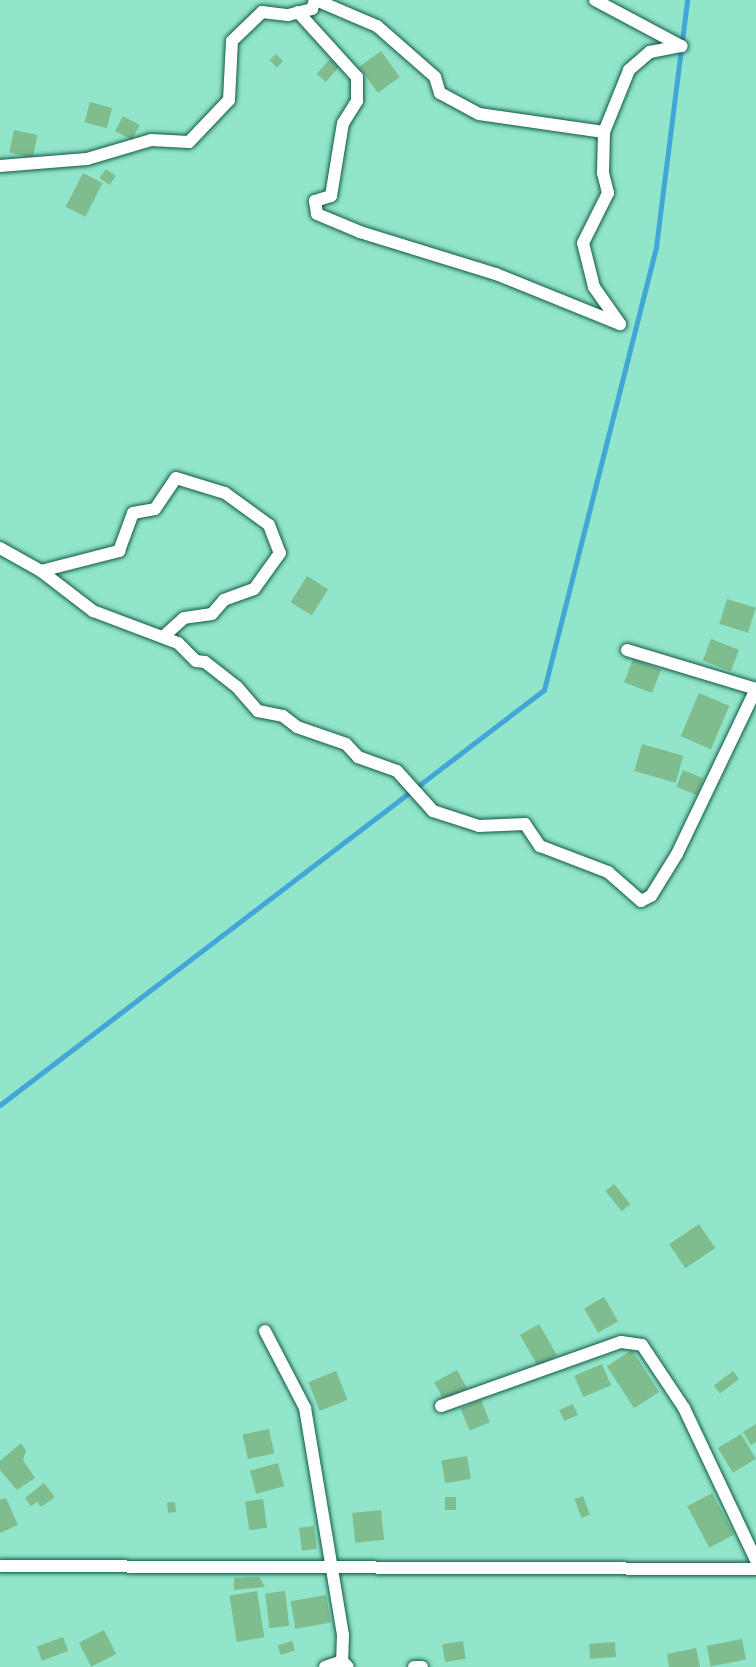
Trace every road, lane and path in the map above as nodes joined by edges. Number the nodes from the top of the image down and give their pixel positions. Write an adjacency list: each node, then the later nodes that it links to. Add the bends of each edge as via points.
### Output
1 (315, 0): 3 (street, via 312,9); 4 (street, via 377,26 435,77 440,93 479,114)
2 (595, 0): 4 (street, via 681,46 650,52 629,70)
3 (298, 12): 4 (street, via 357,77 357,101 343,123 331,196 315,201 317,214 360,232 496,274 620,324 594,287 583,243 608,193 603,173); 5 (street, via 262,12 232,41 229,100 189,142 151,140 87,159)
4 (604, 132)
5 (0, 166)
6 (0, 548): 7 (street)
7 (41, 571): 8 (street, via 93,611); 8 (street, via 118,551 133,513 155,509 176,478 225,493 269,525 280,553 254,589 224,600 213,614 184,618)
8 (163, 637): 10 (street, via 237,687 258,711 283,716 297,727 346,744 358,757 382,763 433,811 480,826 525,824 540,846 608,872 641,901 651,896 677,854)
9 (627, 650): 10 (street)
10 (756, 689)
11 (265, 1331): 14 (street, via 305,1408)
12 (441, 1406): 13 (street, via 621,1342 642,1345 684,1408)
13 (756, 1560)
14 (329, 1564): 15 (street); 16 (street); 17 (street)
15 (0, 1566)
16 (756, 1569)
17 (345, 1664): 18 (street)
18 (325, 1667)
19 (414, 1667): 20 (street)
20 (422, 1667)

